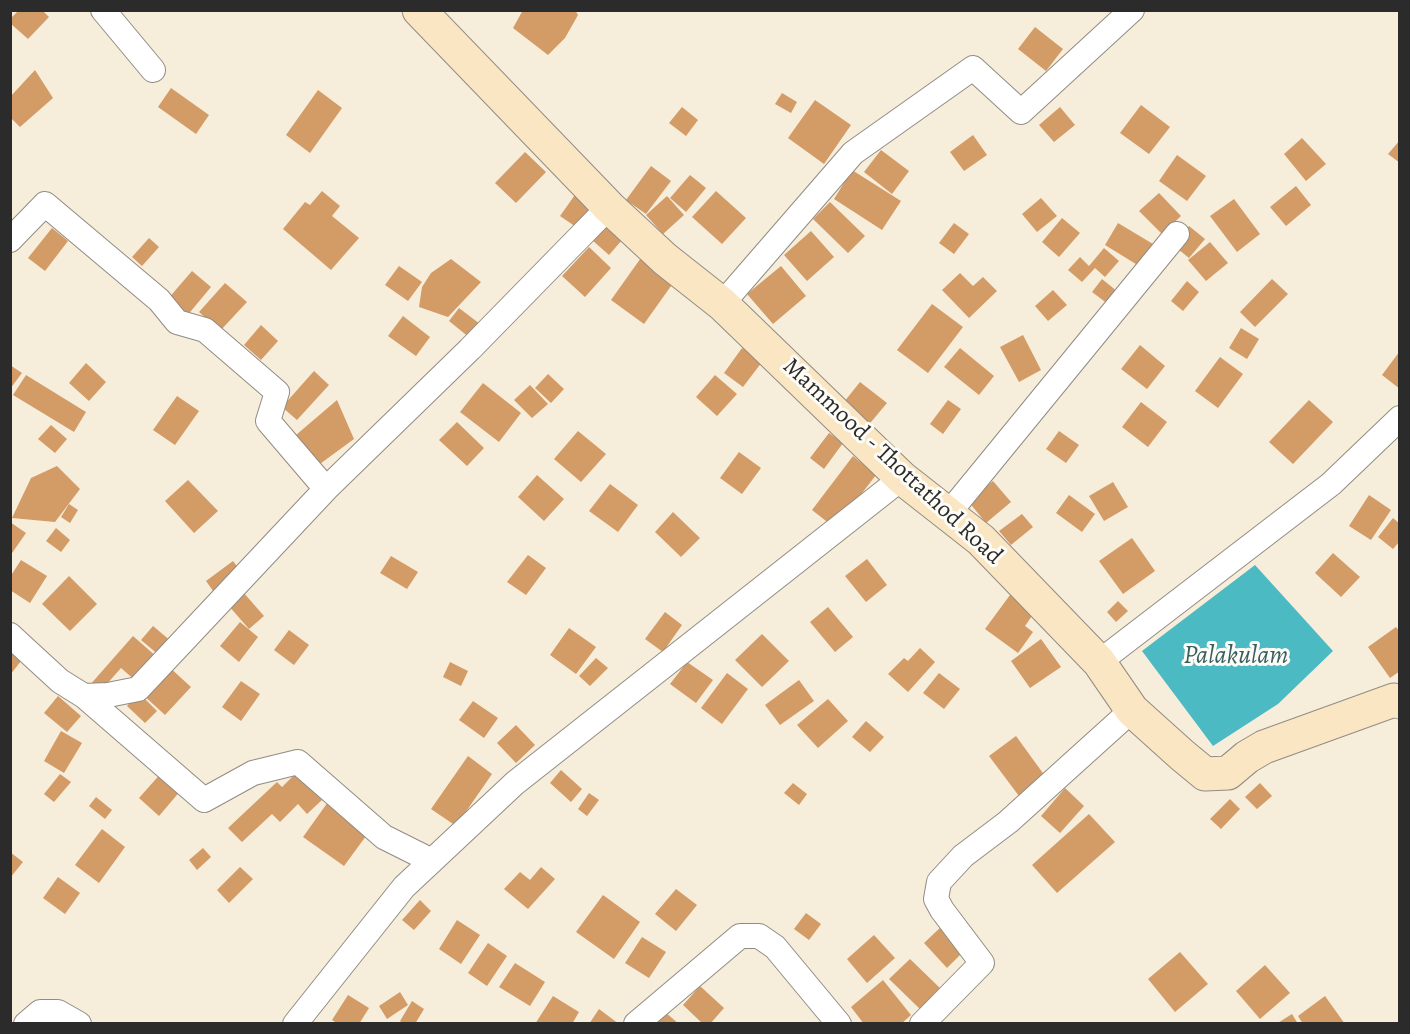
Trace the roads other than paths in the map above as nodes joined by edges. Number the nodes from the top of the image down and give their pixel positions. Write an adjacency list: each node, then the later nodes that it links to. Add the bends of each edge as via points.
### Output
1 (102, 10): 4 (street)
2 (419, 10): 5 (street, Mammood - Thottathod Road)
3 (1132, 10): 8 (street, via 1021,112 973,68 853,153)
4 (153, 70)
5 (609, 207): 8 (street, Mammood - Thottathod Road, via 665,260); 11 (street)
6 (1177, 234): 12 (street)
7 (10, 240): 11 (street, via 45,204 159,300 177,322 205,330 277,392 267,421)
8 (722, 304): 10 (street, Mammood - Thottathod Road)
9 (1400, 418): 14 (street, via 1331,483)
10 (902, 478): 12 (street, Mammood - Thottathod Road); 18 (street, via 515,783)
11 (326, 489): 15 (street, via 138,689)
12 (948, 514): 14 (street, Mammood - Thottathod Road, via 981,540)
13 (10, 634): 15 (street, via 60,681)
14 (1099, 663): 17 (street, Mammood - Thottathod Road)
15 (84, 696): 18 (street, via 204,800 253,772 297,762 384,837)
16 (1400, 702): 17 (street, Mammood - Thottathod Road, via 1394,700 1264,747 1228,773 1205,774)
17 (1132, 710): 24 (street, via 1008,822 963,856 939,882 936,899 982,963)
18 (432, 861): 21 (street, via 404,887)
19 (26, 1023): 20 (street, via 40,1012 49,1011)
20 (80, 1023)
21 (295, 1023)
22 (636, 1023): 23 (street, via 740,936 759,936 775,947)
23 (838, 1023)
24 (922, 1023)

